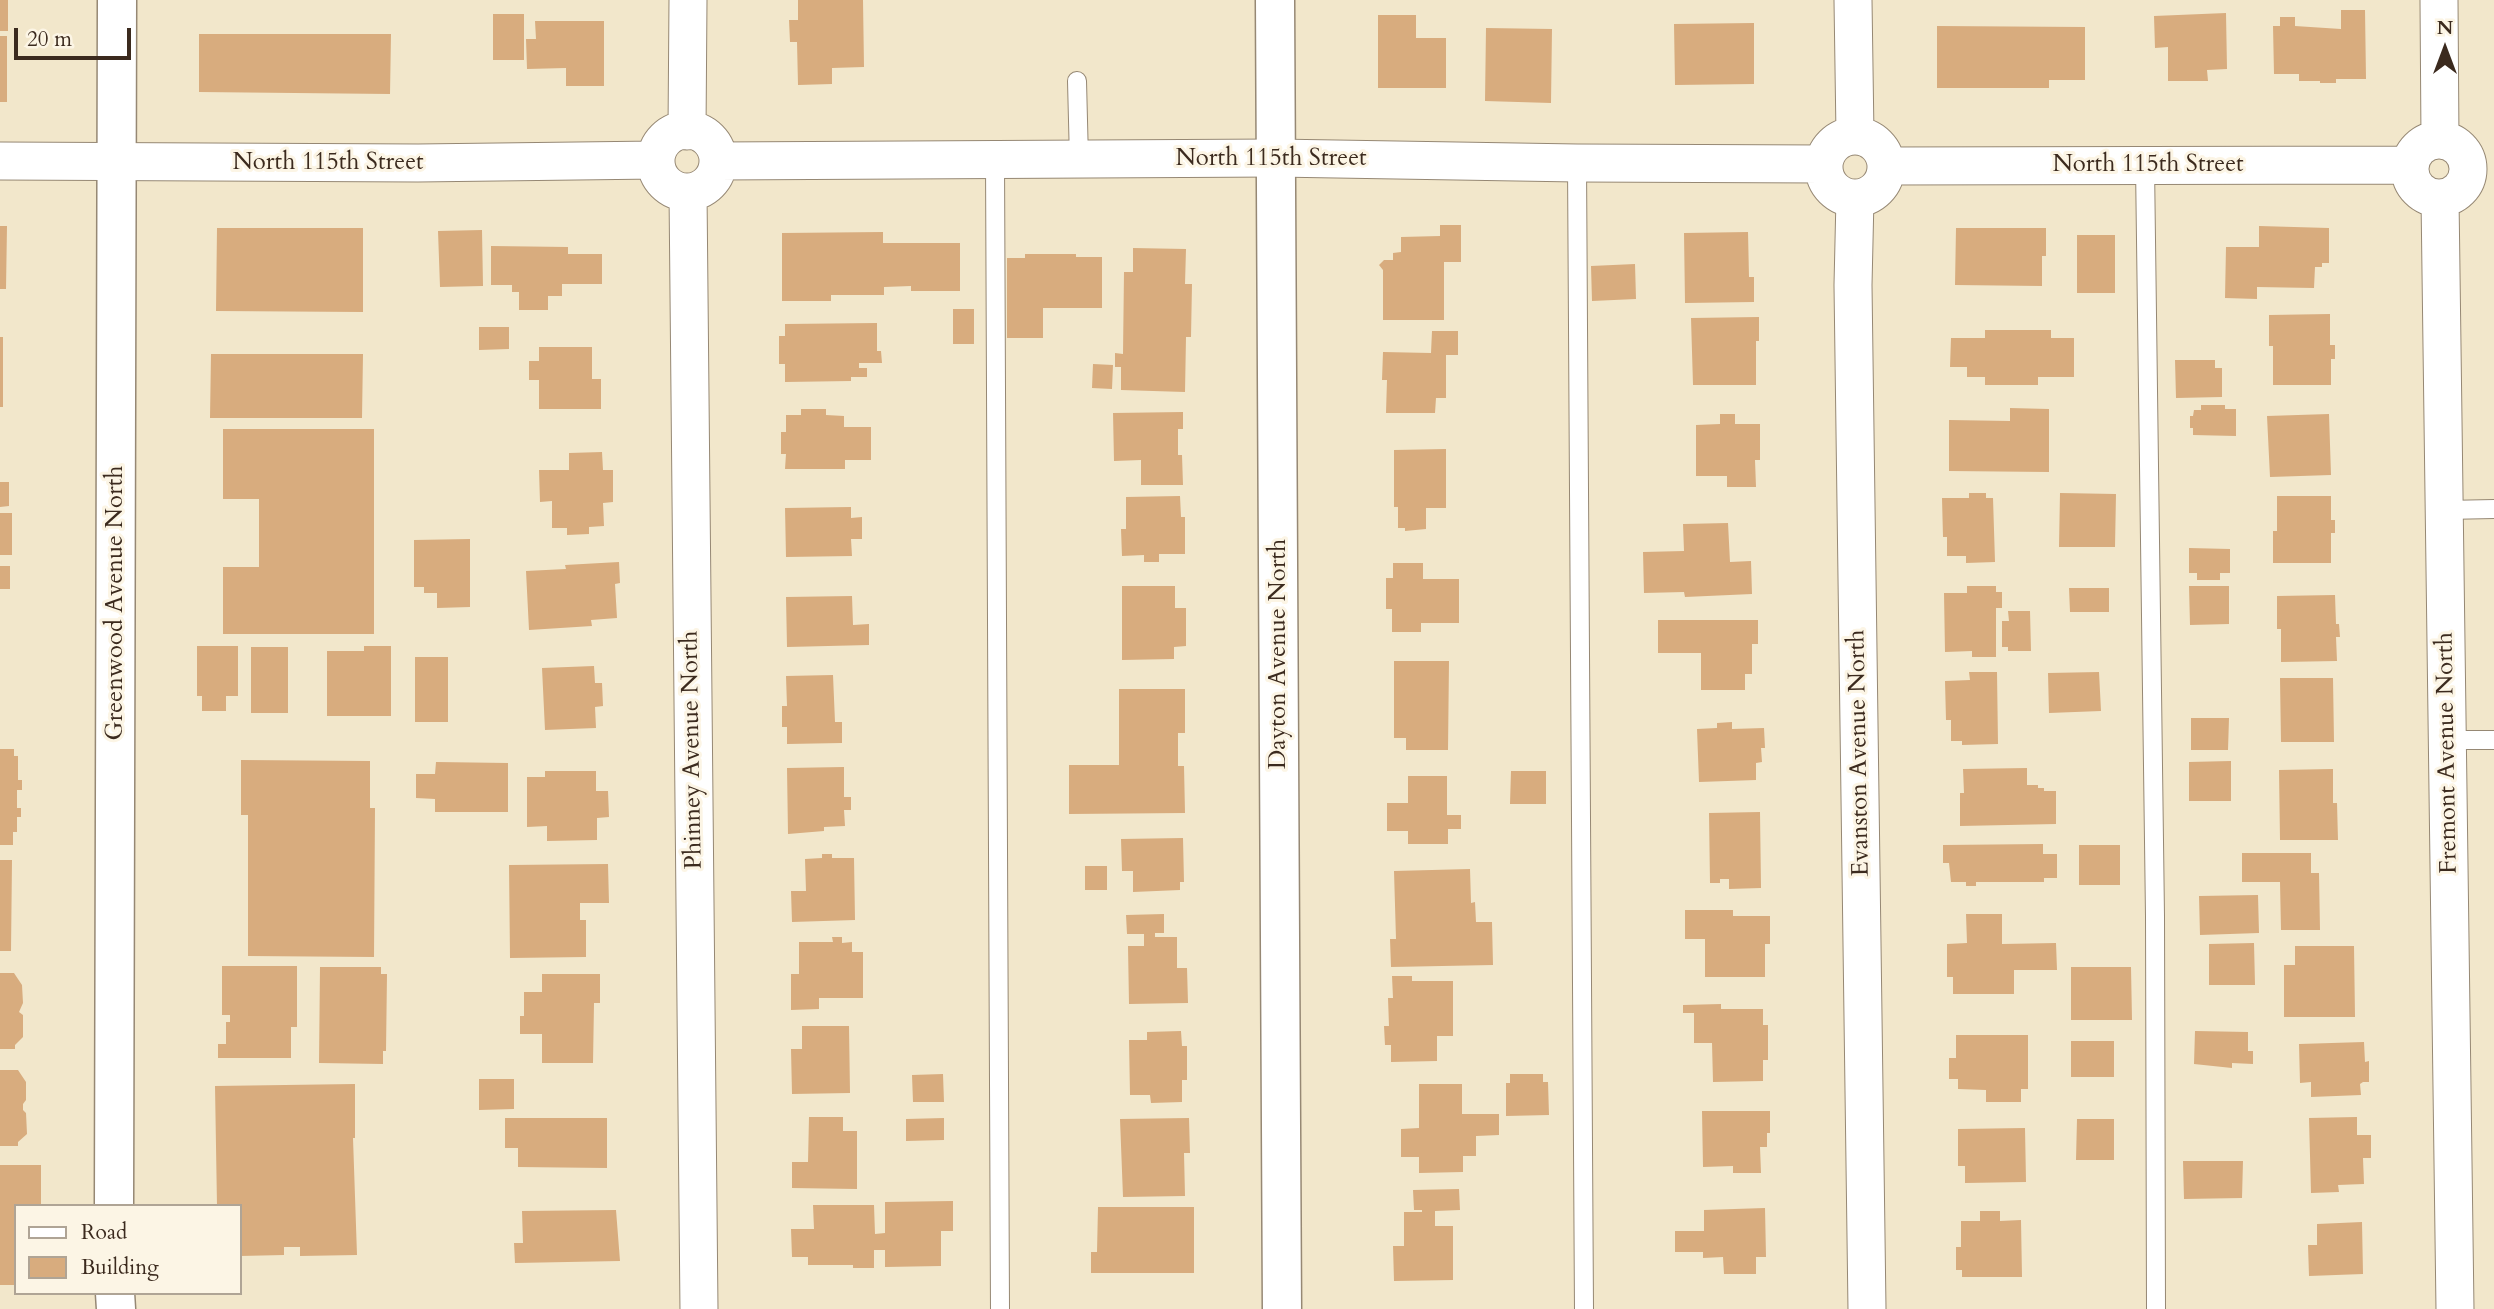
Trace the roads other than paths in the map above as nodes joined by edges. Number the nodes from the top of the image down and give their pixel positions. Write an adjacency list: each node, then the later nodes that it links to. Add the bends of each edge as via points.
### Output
1 (117, 0): 16 (street, Greenwood Avenue North)
2 (688, 0): 7 (street)
3 (1275, 0): 10 (street, Dayton Avenue North)
4 (1853, 0): 8 (street)
5 (2439, 0): 9 (street)
6 (1077, 80): 13 (lane)
7 (687, 131): 11 (street, via 665,139); 15 (street, via 711,142)
8 (1855, 135): 18 (street, via 1835,142); 21 (street, via 1874,142)
9 (2440, 140): 20 (street, via 2421,146); 22 (street, via 2457,146)
10 (1276, 158): 13 (street, North 115th Street); 17 (street, North 115th Street); 33 (street, Dayton Avenue North)
11 (656, 160): 16 (street, North 115th Street); 23 (street, via 666,184)
12 (995, 160): 13 (street, North 115th Street); 15 (street, North 115th Street); 32 (lane)
13 (1079, 160)
14 (0, 161): 16 (street, North 115th Street)
15 (718, 161): 23 (street, via 711,180)
16 (117, 162): 30 (street, Greenwood Avenue North)
17 (1577, 163): 18 (street, North 115th Street); 34 (lane)
18 (1823, 164): 24 (street, via 1832,189)
19 (2145, 164): 20 (street, North 115th Street); 21 (street, North 115th Street); 36 (lane)
20 (2410, 165): 25 (street, via 2418,189)
21 (1886, 166): 24 (street, via 1878,187)
22 (2481, 168): 25 (street, via 2460,189)
23 (688, 192): 31 (street, Phinney Avenue North)
24 (1855, 198): 35 (street, Evanston Avenue North)
25 (2440, 198): 26 (street, Fremont Avenue North)
26 (2445, 509): 27 (lane); 28 (street, Fremont Avenue North)
27 (2494, 509)
28 (2448, 740): 29 (lane); 37 (street, Fremont Avenue North)
29 (2494, 740)
30 (114, 1204)
31 (699, 1309)
32 (1000, 1309)
33 (1282, 1309)
34 (1584, 1309)
35 (1867, 1309)
36 (2156, 1309)
37 (2455, 1309)

